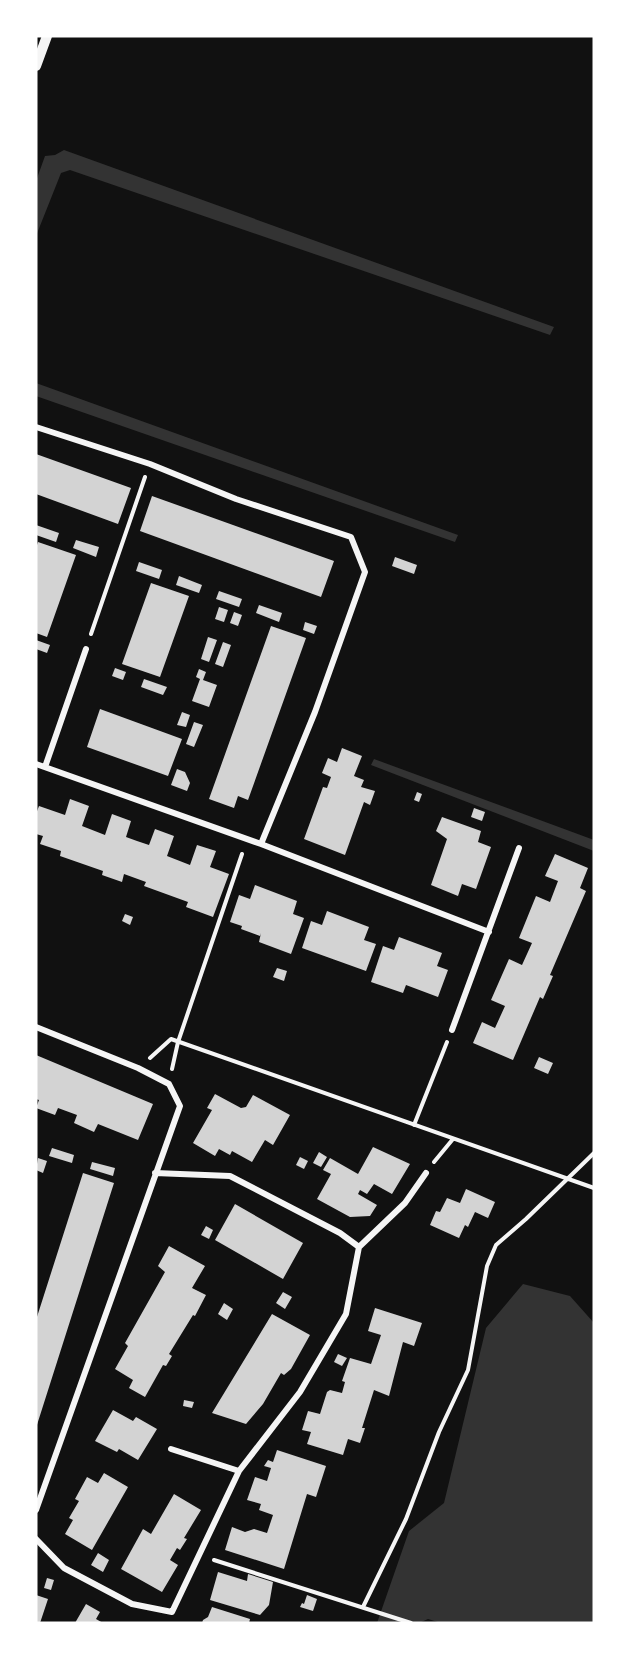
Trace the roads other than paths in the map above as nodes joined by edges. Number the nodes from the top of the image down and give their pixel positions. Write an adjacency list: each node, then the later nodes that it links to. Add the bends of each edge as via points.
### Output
1 (47, 36): 2 (street)
2 (36, 66)
3 (36, 427): 7 (street, via 351,537 365,572 315,712)
4 (86, 649): 6 (street)
5 (36, 764): 6 (street)
6 (45, 767): 7 (street)
7 (261, 844): 9 (street)
8 (519, 848): 9 (street)
9 (489, 932): 11 (street)
10 (36, 1027): 12 (street, via 169,1084 180,1106)
11 (452, 1030)
12 (155, 1173): 14 (street, via 230,1176 340,1233); 17 (street)
13 (426, 1173): 14 (street, via 405,1203)
14 (359, 1247): 16 (street, via 346,1314 300,1392)
15 (171, 1449): 16 (street)
16 (239, 1471): 18 (street, via 172,1612 132,1604 64,1568)
17 (36, 1510)
18 (36, 1539)

